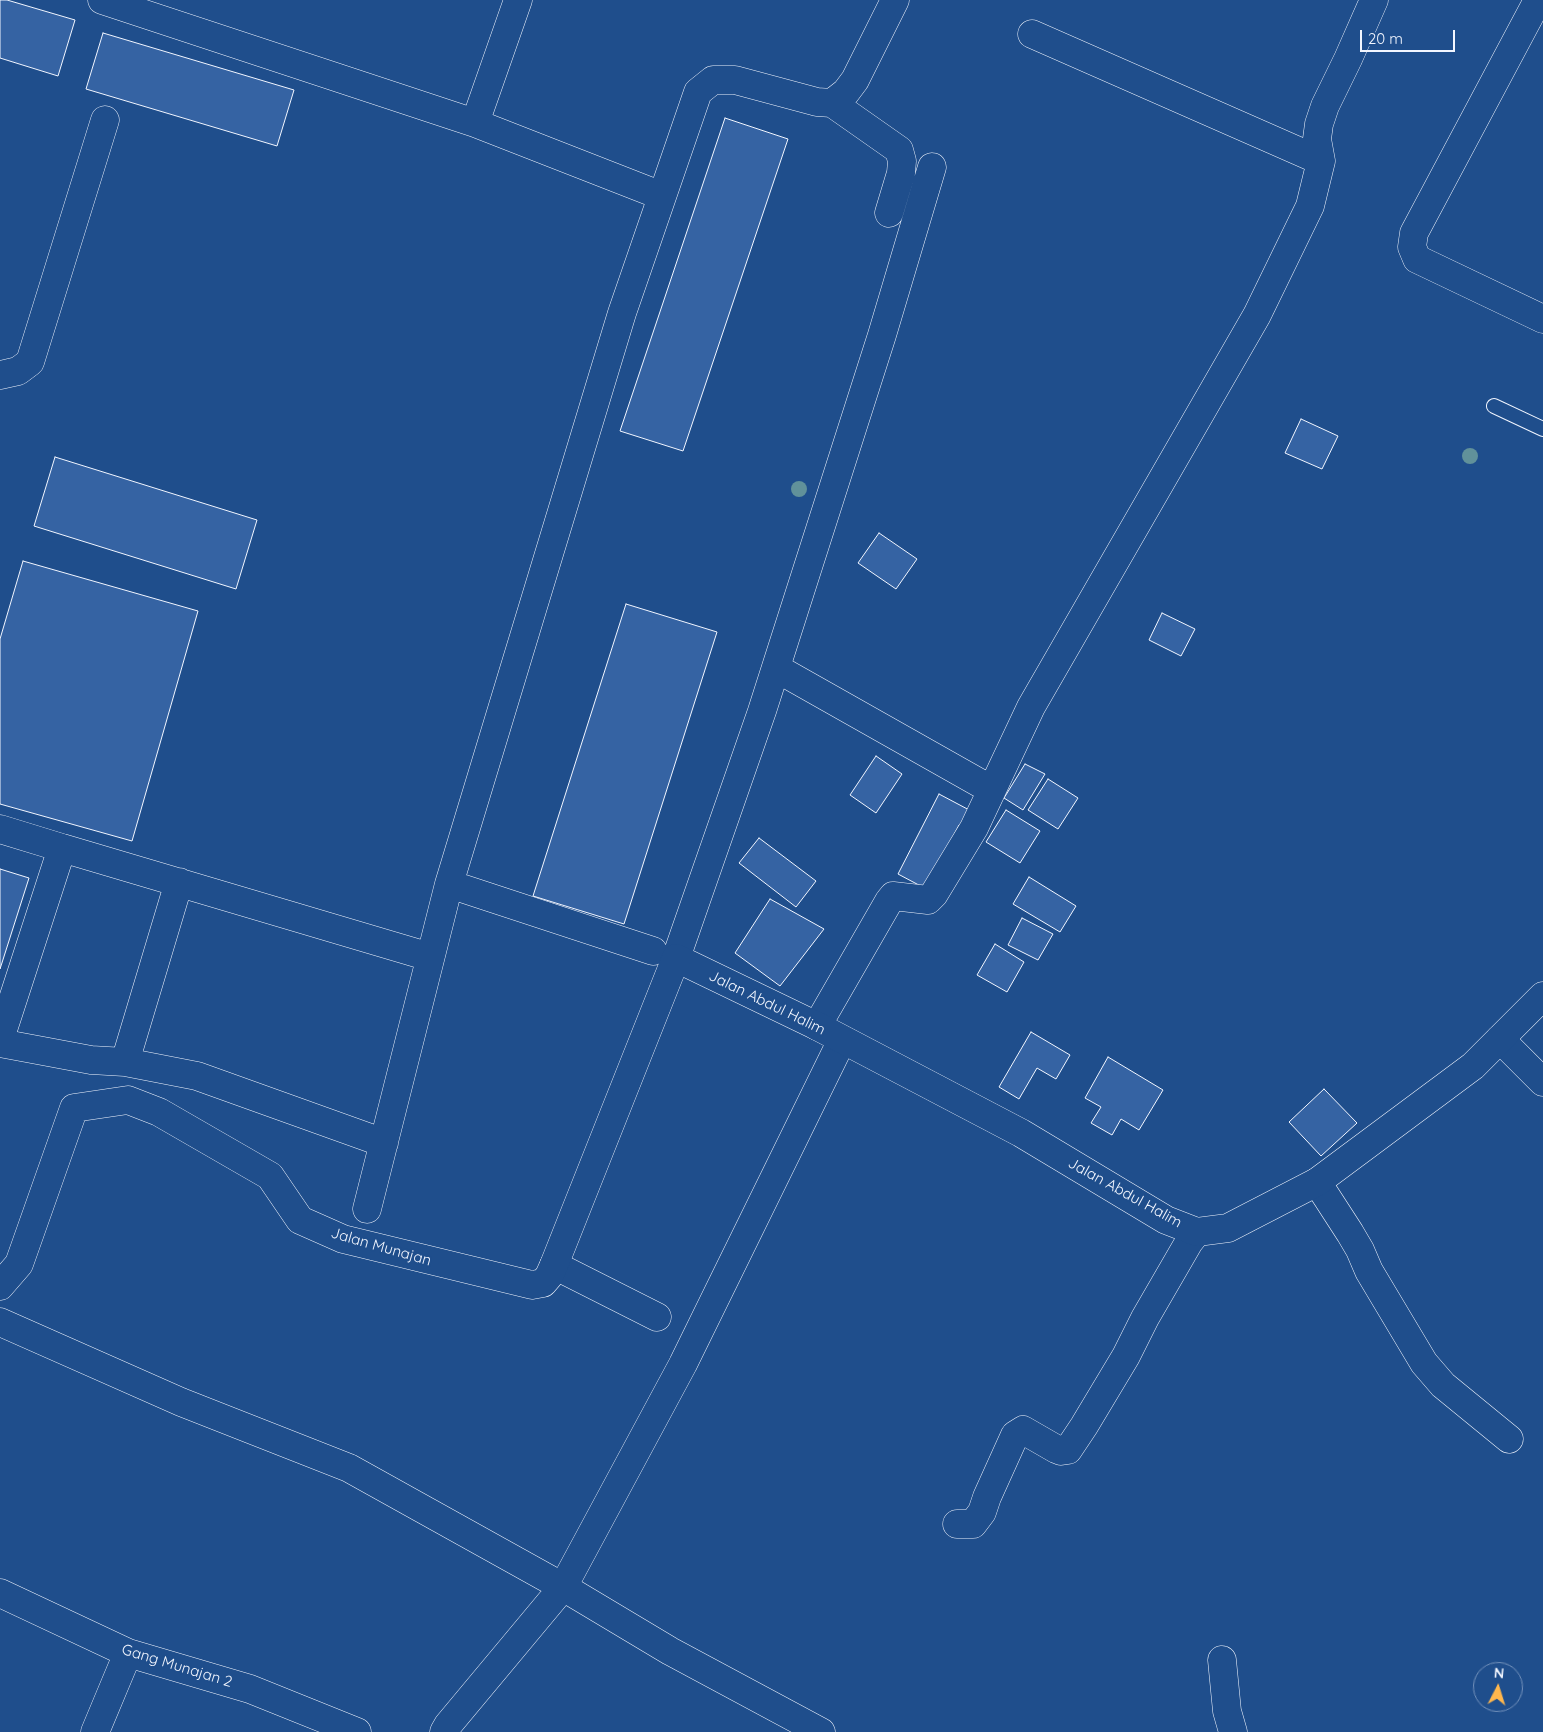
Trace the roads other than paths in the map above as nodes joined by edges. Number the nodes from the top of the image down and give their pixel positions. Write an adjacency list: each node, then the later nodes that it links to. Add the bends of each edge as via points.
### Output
1 (102, 0): 9 (street)
2 (518, 0): 9 (street)
3 (895, 0): 7 (street, via 855,80)
4 (1374, 0): 10 (street, via 1319,124 1317,139)
5 (1538, 0): 14 (street, via 1414,233 1412,246 1417,258)
6 (1032, 34): 10 (street)
7 (832, 103): 12 (street, via 735,80 712,80 698,92); 13 (street, via 899,150 901,174)
8 (105, 120): 15 (street, via 30,362 18,371)
9 (476, 123): 12 (street)
10 (1321, 161): 19 (street, via 1310,206 1257,315 1031,707)
11 (932, 167): 18 (street, Jalan Munajan)
12 (662, 196): 23 (street, via 622,313)
13 (889, 213)
14 (1543, 319)
15 (0, 375)
16 (1494, 406): 17 (lane)
17 (1543, 428)
18 (776, 668): 19 (street); 24 (street, Jalan Munajan)
19 (992, 790): 27 (street, via 974,828 934,894 928,900 893,896 889,901)
20 (0, 828): 21 (street)
21 (62, 848): 22 (street); 30 (street)
22 (180, 882): 25 (street); 31 (street)
23 (449, 884): 24 (street, Jalan Abdul Halim); 25 (street)
24 (664, 955): 27 (street, Jalan Abdul Halim); 37 (street, Jalan Munajan)
25 (430, 956): 33 (street)
26 (1543, 996): 28 (street, Jalan Abdul Halim)
27 (817, 1026): 29 (street, Jalan Abdul Halim)
28 (1500, 1039): 32 (street); 34 (street, Jalan Abdul Halim, via 1473,1066)
29 (842, 1040): 36 (street, Jalan Abdul Halim, via 1021,1133 1166,1220); 43 (street, via 683,1364)
30 (0, 1041): 31 (street, via 91,1060)
31 (125, 1062): 33 (street, via 197,1076)
32 (1543, 1082)
33 (384, 1143): 35 (street)
34 (1317, 1182): 36 (street, Jalan Abdul Halim, via 1228,1228); 41 (street, via 1424,1363 1443,1385)
35 (367, 1209)
36 (1198, 1232): 42 (street, via 1189,1242 1126,1356 1068,1450 1056,1449 1023,1430 1015,1435 982,1512 973,1524)
37 (554, 1265): 38 (street, Jalan Munajan, via 543,1284 532,1285 343,1239 300,1220 270,1176 159,1112 128,1100 74,1108 19,1264); 39 (street)
38 (0, 1286)
39 (657, 1317)
40 (0, 1322): 43 (street, via 181,1402 349,1468)
41 (1509, 1439)
42 (957, 1524)
43 (563, 1587): 47 (street); 50 (street, via 670,1651)
44 (0, 1593): 45 (street, Gang Munajan 2)
45 (128, 1653): 48 (street); 49 (street, Gang Munajan 2, via 250,1689)
46 (1222, 1660): 51 (street, via 1226,1711)
47 (449, 1730)
48 (95, 1732)
49 (357, 1732)
50 (821, 1732)
51 (1233, 1732)

